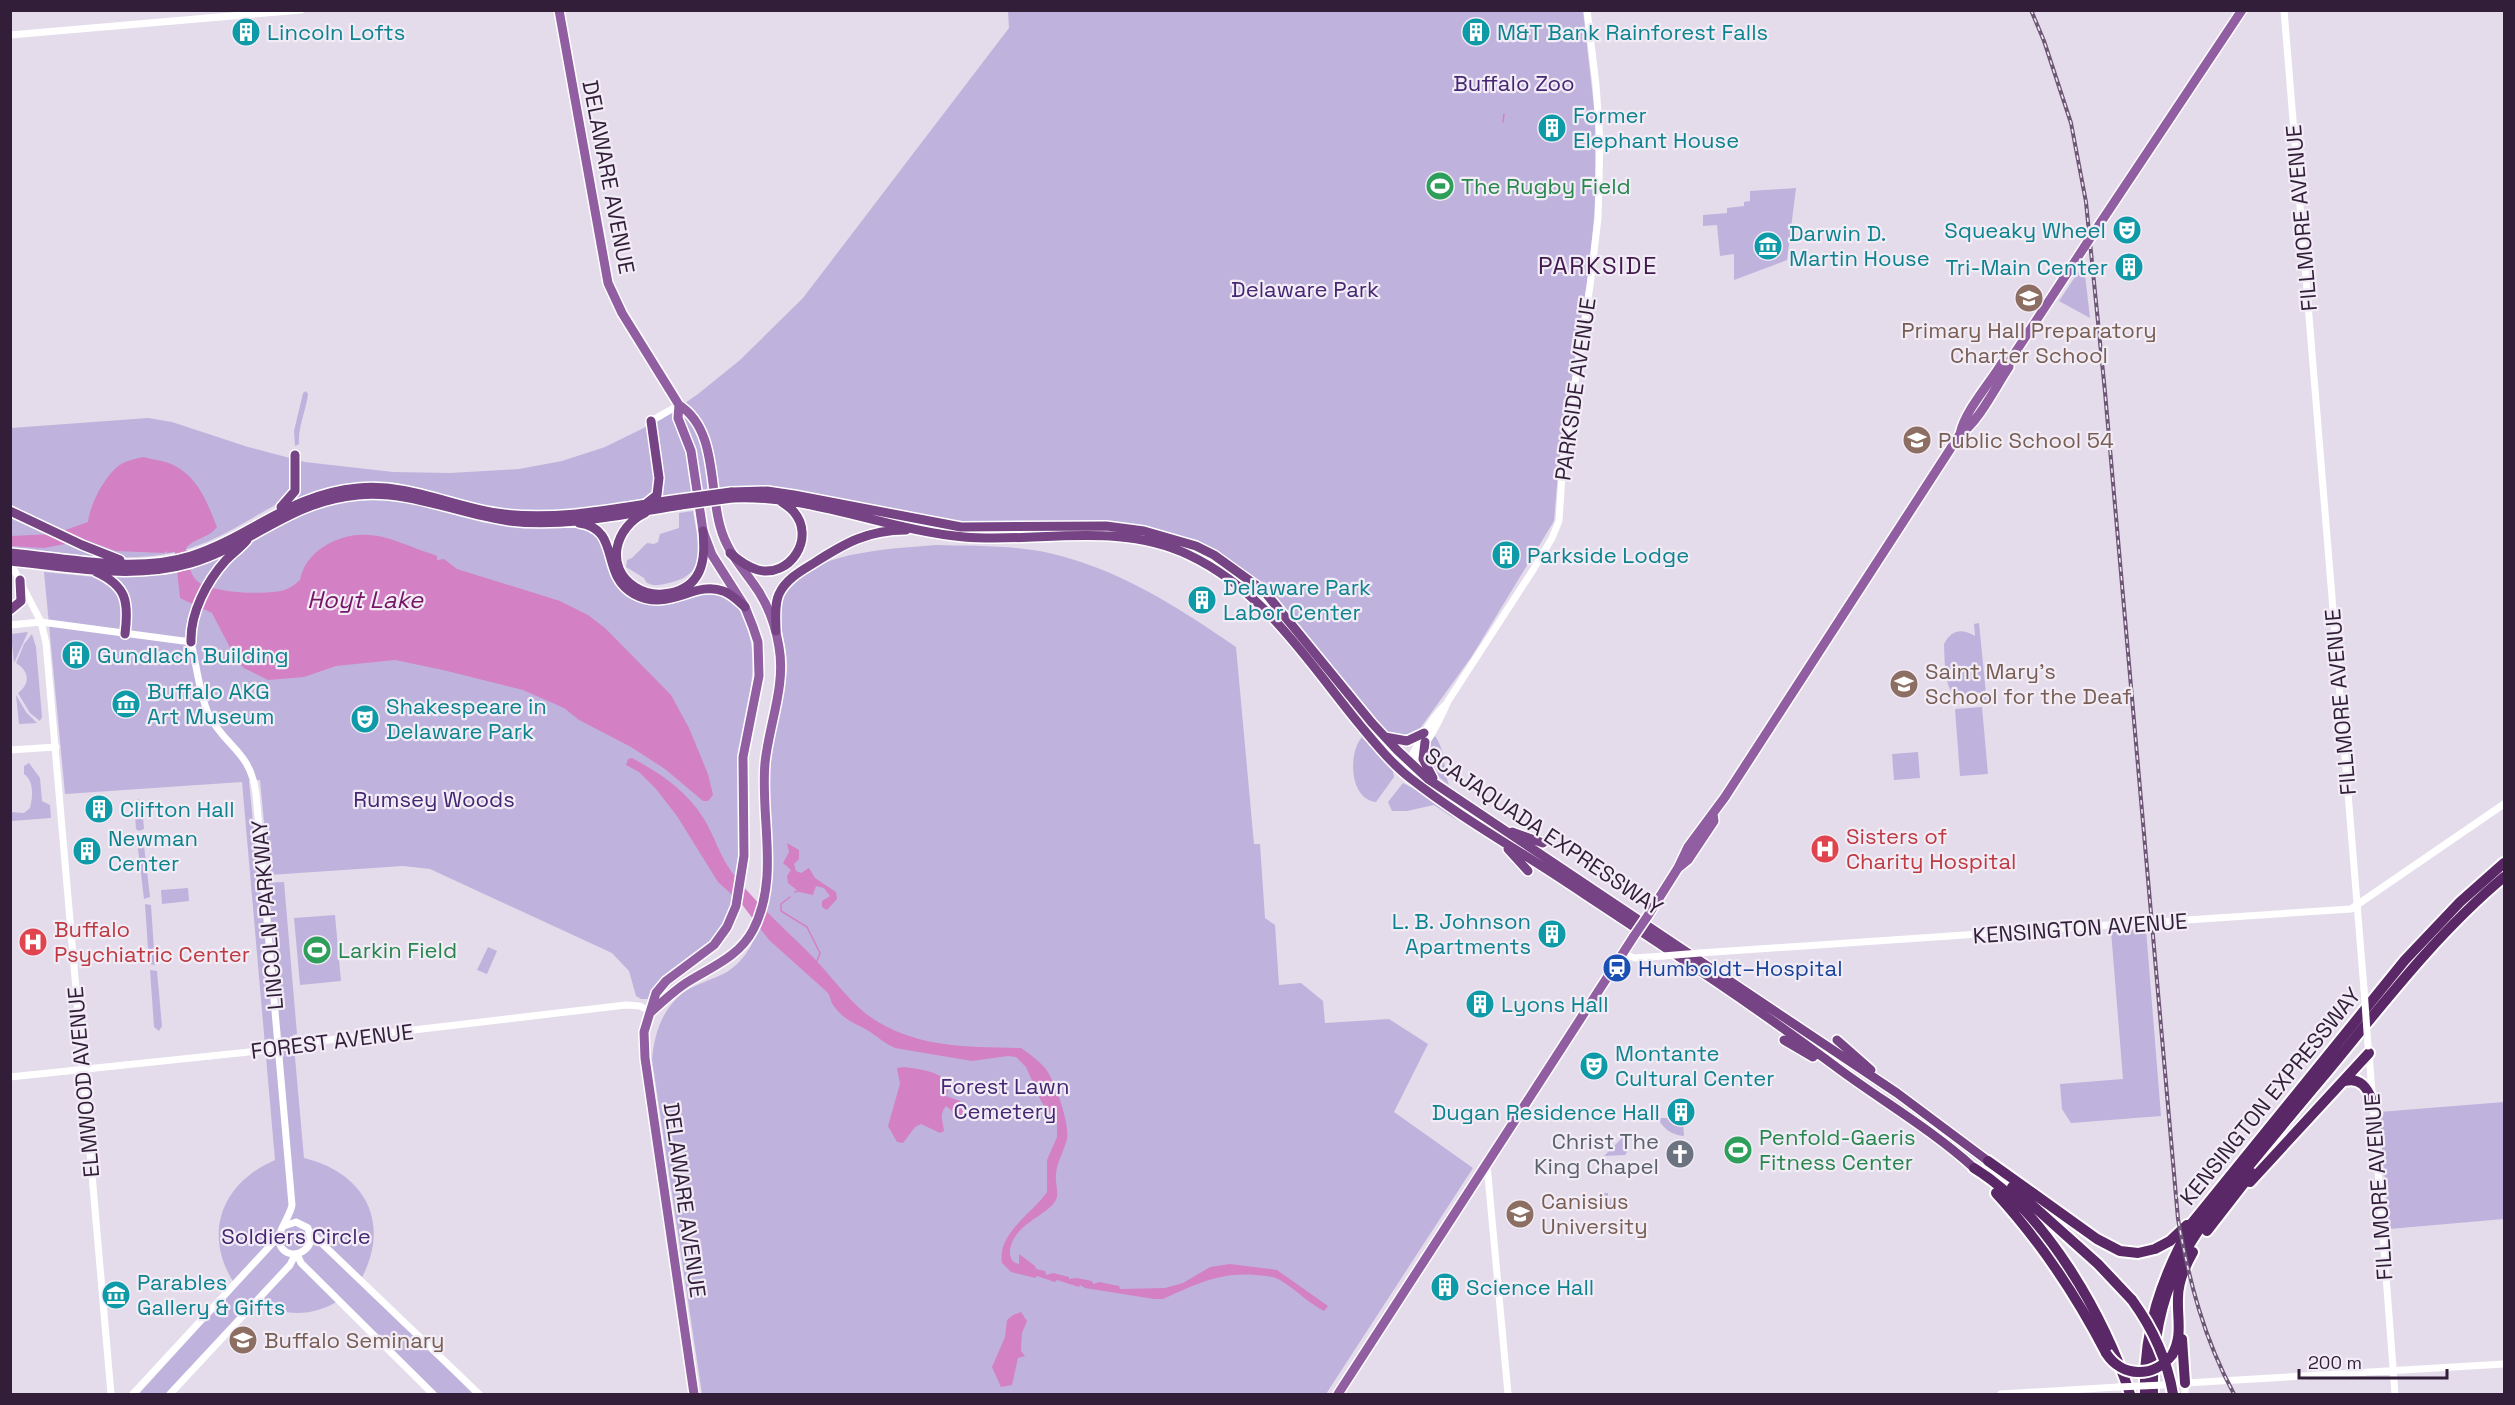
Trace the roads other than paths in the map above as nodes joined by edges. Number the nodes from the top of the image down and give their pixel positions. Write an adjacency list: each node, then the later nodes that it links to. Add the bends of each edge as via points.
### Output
1 (301, 10): 6 (street)
2 (559, 10): 7 (main road, DELAWARE AVENUE, via 608,283)
3 (1587, 10): 38 (street, PARKSIDE AVENUE, via 1600,130 1598,218 1563,460 1559,521 1533,570)
4 (2242, 10): 54 (main road, bridge, via 1974,420 1960,434 1713,814 1714,821 1688,860 1678,868)
5 (2284, 10): 51 (street, FILLMORE AVENUE)
6 (10, 35)
7 (679, 405): 8 (street); 19 (main road, DELAWARE AVENUE, via 678,418 691,451); 23 (main road, DELAWARE AVENUE, via 691,413 705,447 718,520)
8 (651, 421): 10 (highway)
9 (295, 454): 17 (highway, via 295,491)
10 (659, 478): 13 (highway, via 666,493); 14 (highway, via 656,497)
11 (731, 495): 12 (highway, SCAJAQUADA EXPRESSWAY); 13 (highway, SCAJAQUADA EXPRESSWAY, bridge); 37 (highway, SCAJAQUADA EXPRESSWAY, via 767,491 961,527 1106,526 1144,531 1196,546 1264,591)
12 (777, 499): 20 (highway, SCAJAQUADA EXPRESSWAY); 23 (highway, via 794,512 802,528 802,541 793,559 775,570 759,570)
13 (680, 502): 14 (highway, SCAJAQUADA EXPRESSWAY); 15 (highway, SCAJAQUADA EXPRESSWAY)
14 (644, 504): 17 (highway, SCAJAQUADA EXPRESSWAY, via 562,516 525,516 492,512 414,491 368,488 315,497)
15 (657, 509): 18 (highway, SCAJAQUADA EXPRESSWAY); 19 (highway, via 627,525 617,543 621,572 634,586 655,593 685,587 699,572)
16 (10, 511): 26 (highway, via 105,555)
17 (271, 516): 24 (highway, SCAJAQUADA EXPRESSWAY)
18 (566, 522): 21 (highway, SCAJAQUADA EXPRESSWAY, via 506,521 412,497 368,494 306,506); 30 (highway, via 587,524 601,534 614,573 635,595 662,601 714,589 731,595)
19 (703, 531): 30 (main road, DELAWARE AVENUE, via 722,573)
20 (929, 532): 34 (highway, via 891,530 861,537 804,569 780,591); 42 (highway, SCAJAQUADA EXPRESSWAY, via 978,538 1113,536 1162,544 1185,553 1230,578 1264,608)
21 (251, 534): 24 (highway, SCAJAQUADA EXPRESSWAY, via 221,551); 36 (highway, via 208,584 198,607)
22 (10, 553): 26 (highway, SCAJAQUADA EXPRESSWAY)
23 (730, 553): 34 (main road, DELAWARE AVENUE, via 759,592)
24 (190, 560): 27 (highway, SCAJAQUADA EXPRESSWAY)
25 (10, 562): 28 (highway, SCAJAQUADA EXPRESSWAY); 29 (street, ELMWOOD AVENUE)
26 (143, 565): 27 (highway, SCAJAQUADA EXPRESSWAY)
27 (170, 565): 28 (highway, SCAJAQUADA EXPRESSWAY, via 139,571)
28 (76, 568): 35 (highway, via 105,576 119,588 128,611)
29 (20, 580): 31 (highway, via 21,600); 32 (street, ELMWOOD AVENUE)
30 (745, 607): 55 (main road, DELAWARE AVENUE, via 760,660 743,757 743,875 736,906 714,945 661,987)
31 (10, 610)
32 (41, 622): 33 (street); 35 (street); 39 (street, ELMWOOD AVENUE)
33 (10, 625)
34 (776, 631): 55 (main road, DELAWARE AVENUE, via 780,678 765,765 768,854 763,898 754,928 731,956 677,989)
35 (124, 634): 36 (street)
36 (191, 642): 58 (street, LINCOLN PARKWAY, via 210,718 245,759 255,781)
37 (1385, 737): 38 (highway, via 1407,741); 41 (highway, SCAJAQUADA EXPRESSWAY)
38 (1424, 737): 41 (street, PARKSIDE AVENUE); 43 (highway, via 1423,762)
39 (56, 747): 40 (street); 60 (street, ELMWOOD AVENUE)
40 (10, 750)
41 (1409, 762): 42 (street, PARKSIDE AVENUE); 43 (highway, SCAJAQUADA EXPRESSWAY)
42 (1403, 772): 46 (highway, SCAJAQUADA EXPRESSWAY)
43 (1438, 785): 45 (highway, SCAJAQUADA EXPRESSWAY)
44 (2505, 804): 52 (street, KENSINGTON AVENUE)
45 (1505, 831): 47 (highway); 65 (highway, SCAJAQUADA EXPRESSWAY)
46 (1503, 843): 49 (highway); 61 (highway, SCAJAQUADA EXPRESSWAY, via 1708,977)
47 (1543, 843)
48 (2505, 863): 72 (highway, KENSINGTON EXPRESSWAY, via 2460,902 2405,960)
49 (1528, 871)
50 (2505, 877): 62 (highway, KENSINGTON EXPRESSWAY, via 2455,922)
51 (2355, 884): 52 (street, via 2363,893); 53 (street, FILLMORE AVENUE)
52 (2379, 890): 53 (street, KENSINGTON AVENUE)
53 (2357, 905): 54 (street, KENSINGTON AVENUE, bridge, via 2351,909 1635,958); 59 (street, FILLMORE AVENUE, bridge)
54 (1623, 954): 68 (main road)
55 (651, 1012): 58 (street, FOREST AVENUE, via 626,1005); 87 (main road, DELAWARE AVENUE, via 644,1032 644,1048)
56 (1837, 1040): 65 (highway)
57 (1784, 1041): 61 (highway)
58 (279, 1047): 60 (street, FOREST AVENUE); 71 (street, LINCOLN PARKWAY)
59 (2368, 1049): 64 (highway); 66 (street, FILLMORE AVENUE)
60 (82, 1071): 63 (street, FOREST AVENUE); 82 (street, ELMWOOD AVENUE)
61 (1842, 1071): 69 (highway, SCAJAQUADA EXPRESSWAY, via 1930,1131)
62 (2325, 1074): 70 (highway); 93 (highway, KENSINGTON EXPRESSWAY, via 2214,1208 2180,1263 2158,1324)
63 (10, 1077)
64 (2345, 1081): 66 (highway, via 2361,1083); 70 (highway)
65 (1897, 1094): 67 (highway, SCAJAQUADA EXPRESSWAY)
66 (2372, 1100): 79 (street, FILLMORE AVENUE)
67 (1988, 1161): 72 (highway, via 2097,1239 2120,1251 2155,1250); 94 (highway, bridge, via 2132,1300 2158,1344)
68 (1486, 1165): 88 (main road); 89 (street)
69 (1974, 1168): 77 (highway, bridge, via 2054,1265 2116,1365 2136,1373 2156,1369 2172,1355); 91 (highway, via 2017,1204 2064,1262 2096,1314)
70 (2234, 1196): 77 (highway, via 2199,1242 2182,1277 2178,1299)
71 (292, 1205): 73 (street, LINCOLN PARKWAY); 74 (street, LINCOLN PARKWAY)
72 (2192, 1222): 92 (highway, KENSINGTON EXPRESSWAY, via 2168,1267 2152,1315)
73 (284, 1227): 74 (street, via 294,1222); 75 (street)
74 (308, 1229): 76 (street, via 309,1247); 86 (street, LINCOLN PARKWAY)
75 (279, 1236): 76 (street, via 282,1248); 83 (street)
76 (296, 1255): 84 (street); 85 (street)
77 (2180, 1331): 80 (highway)
78 (2505, 1364): 79 (street)
79 (2392, 1371): 80 (street); 95 (street, FILLMORE AVENUE)
80 (2185, 1389): 81 (street, bridge, via 2164,1385)
81 (2115, 1390): 90 (street)
82 (111, 1395)
83 (133, 1395)
84 (170, 1395)
85 (434, 1395)
86 (479, 1395)
87 (694, 1395)
88 (1338, 1395)
89 (1508, 1395)
90 (2001, 1395)
91 (2130, 1395)
92 (2145, 1395)
93 (2154, 1395)
94 (2173, 1395)
95 (2395, 1395)

